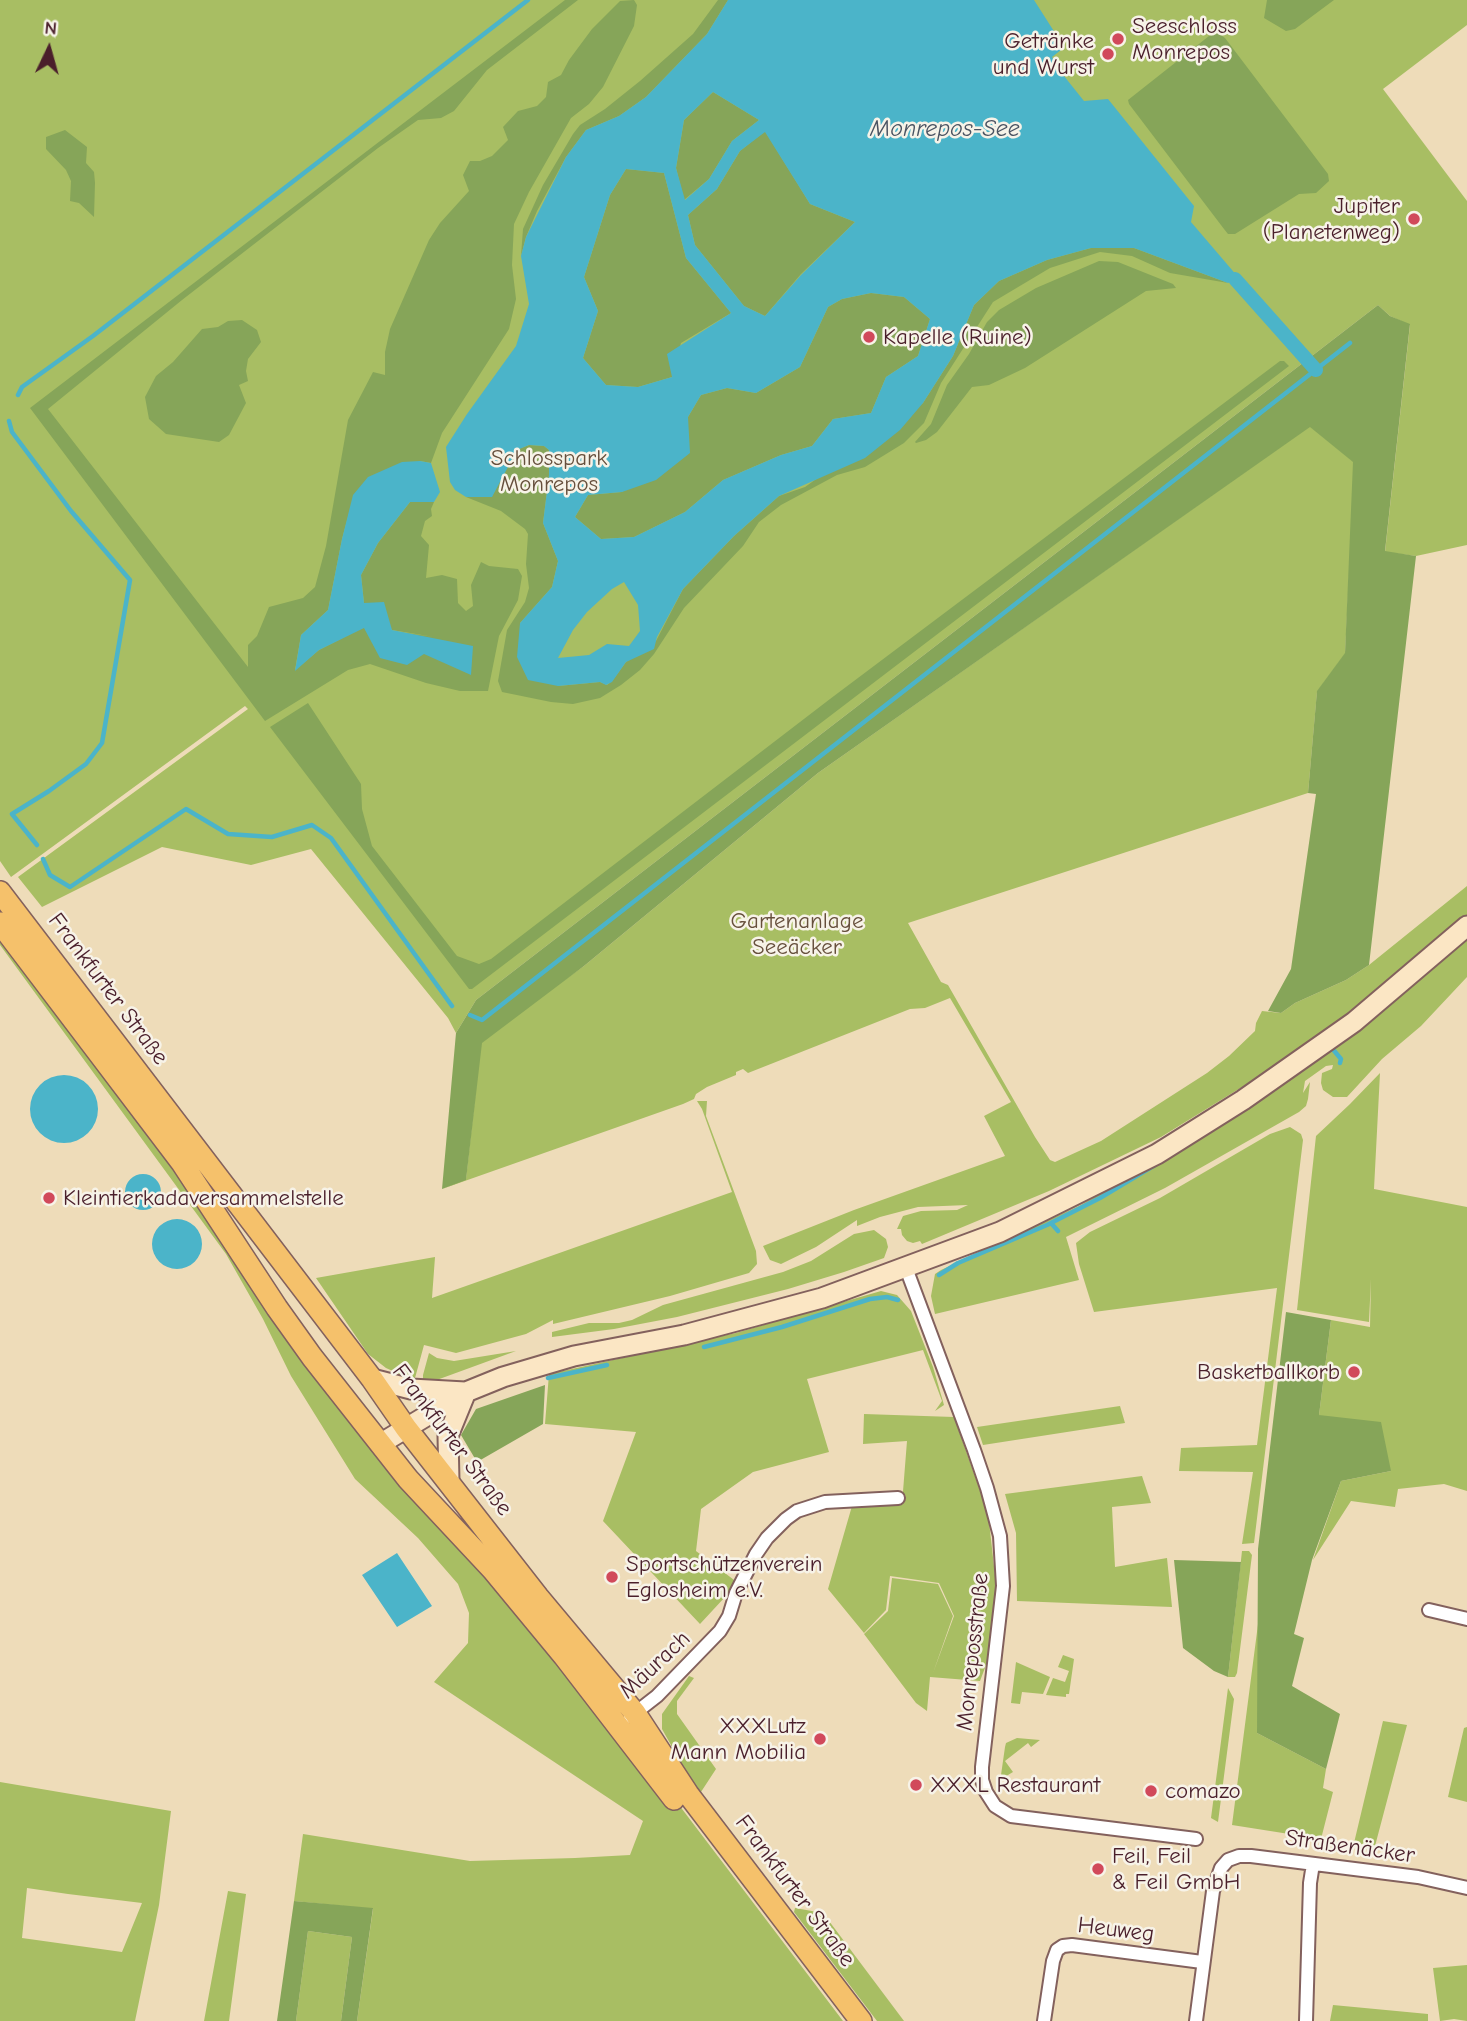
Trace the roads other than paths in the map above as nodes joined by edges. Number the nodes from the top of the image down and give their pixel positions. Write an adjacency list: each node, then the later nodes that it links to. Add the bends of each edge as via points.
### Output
1 (0, 892): 5 (main road, Frankfurter Straße)
2 (0, 923): 8 (main road, Frankfurter Straße, via 182,1163 277,1308)
3 (1467, 926): 4 (main road, via 1314,1052 1157,1154 1000,1232)
4 (906, 1268): 6 (main road, via 753,1318 551,1362); 14 (street, Monreposstraße, via 988,1488 1000,1536 1003,1586 982,1767 985,1792 1011,1816)
5 (372, 1379): 6 (main road, via 411,1389); 7 (main road, Frankfurter Straße)
6 (466, 1392): 7 (main road); 9 (main road, via 449,1436)
7 (406, 1427): 8 (main road); 9 (main road, Frankfurter Straße)
8 (380, 1444): 13 (main road, Frankfurter Straße)
9 (449, 1481): 13 (main road, Frankfurter Straße)
10 (898, 1498): 13 (street, Mäurach, via 825,1502 786,1519 756,1554 720,1631)
11 (1429, 1610): 12 (street)
12 (1467, 1619)
13 (627, 1720): 18 (main road, Frankfurter Straße); 19 (main road, Frankfurter Straße)
14 (1196, 1839)
15 (1313, 1864): 16 (street, Straßenäcker); 17 (street, Straßenäcker, via 1251,1856 1228,1860 1216,1878); 22 (street)
16 (1467, 1888)
17 (1202, 1962): 20 (street, Heuweg, via 1063,1946 1053,1961); 21 (street)
18 (843, 2021)
19 (860, 2021)
20 (1044, 2021)
21 (1196, 2021)
22 (1306, 2021)

